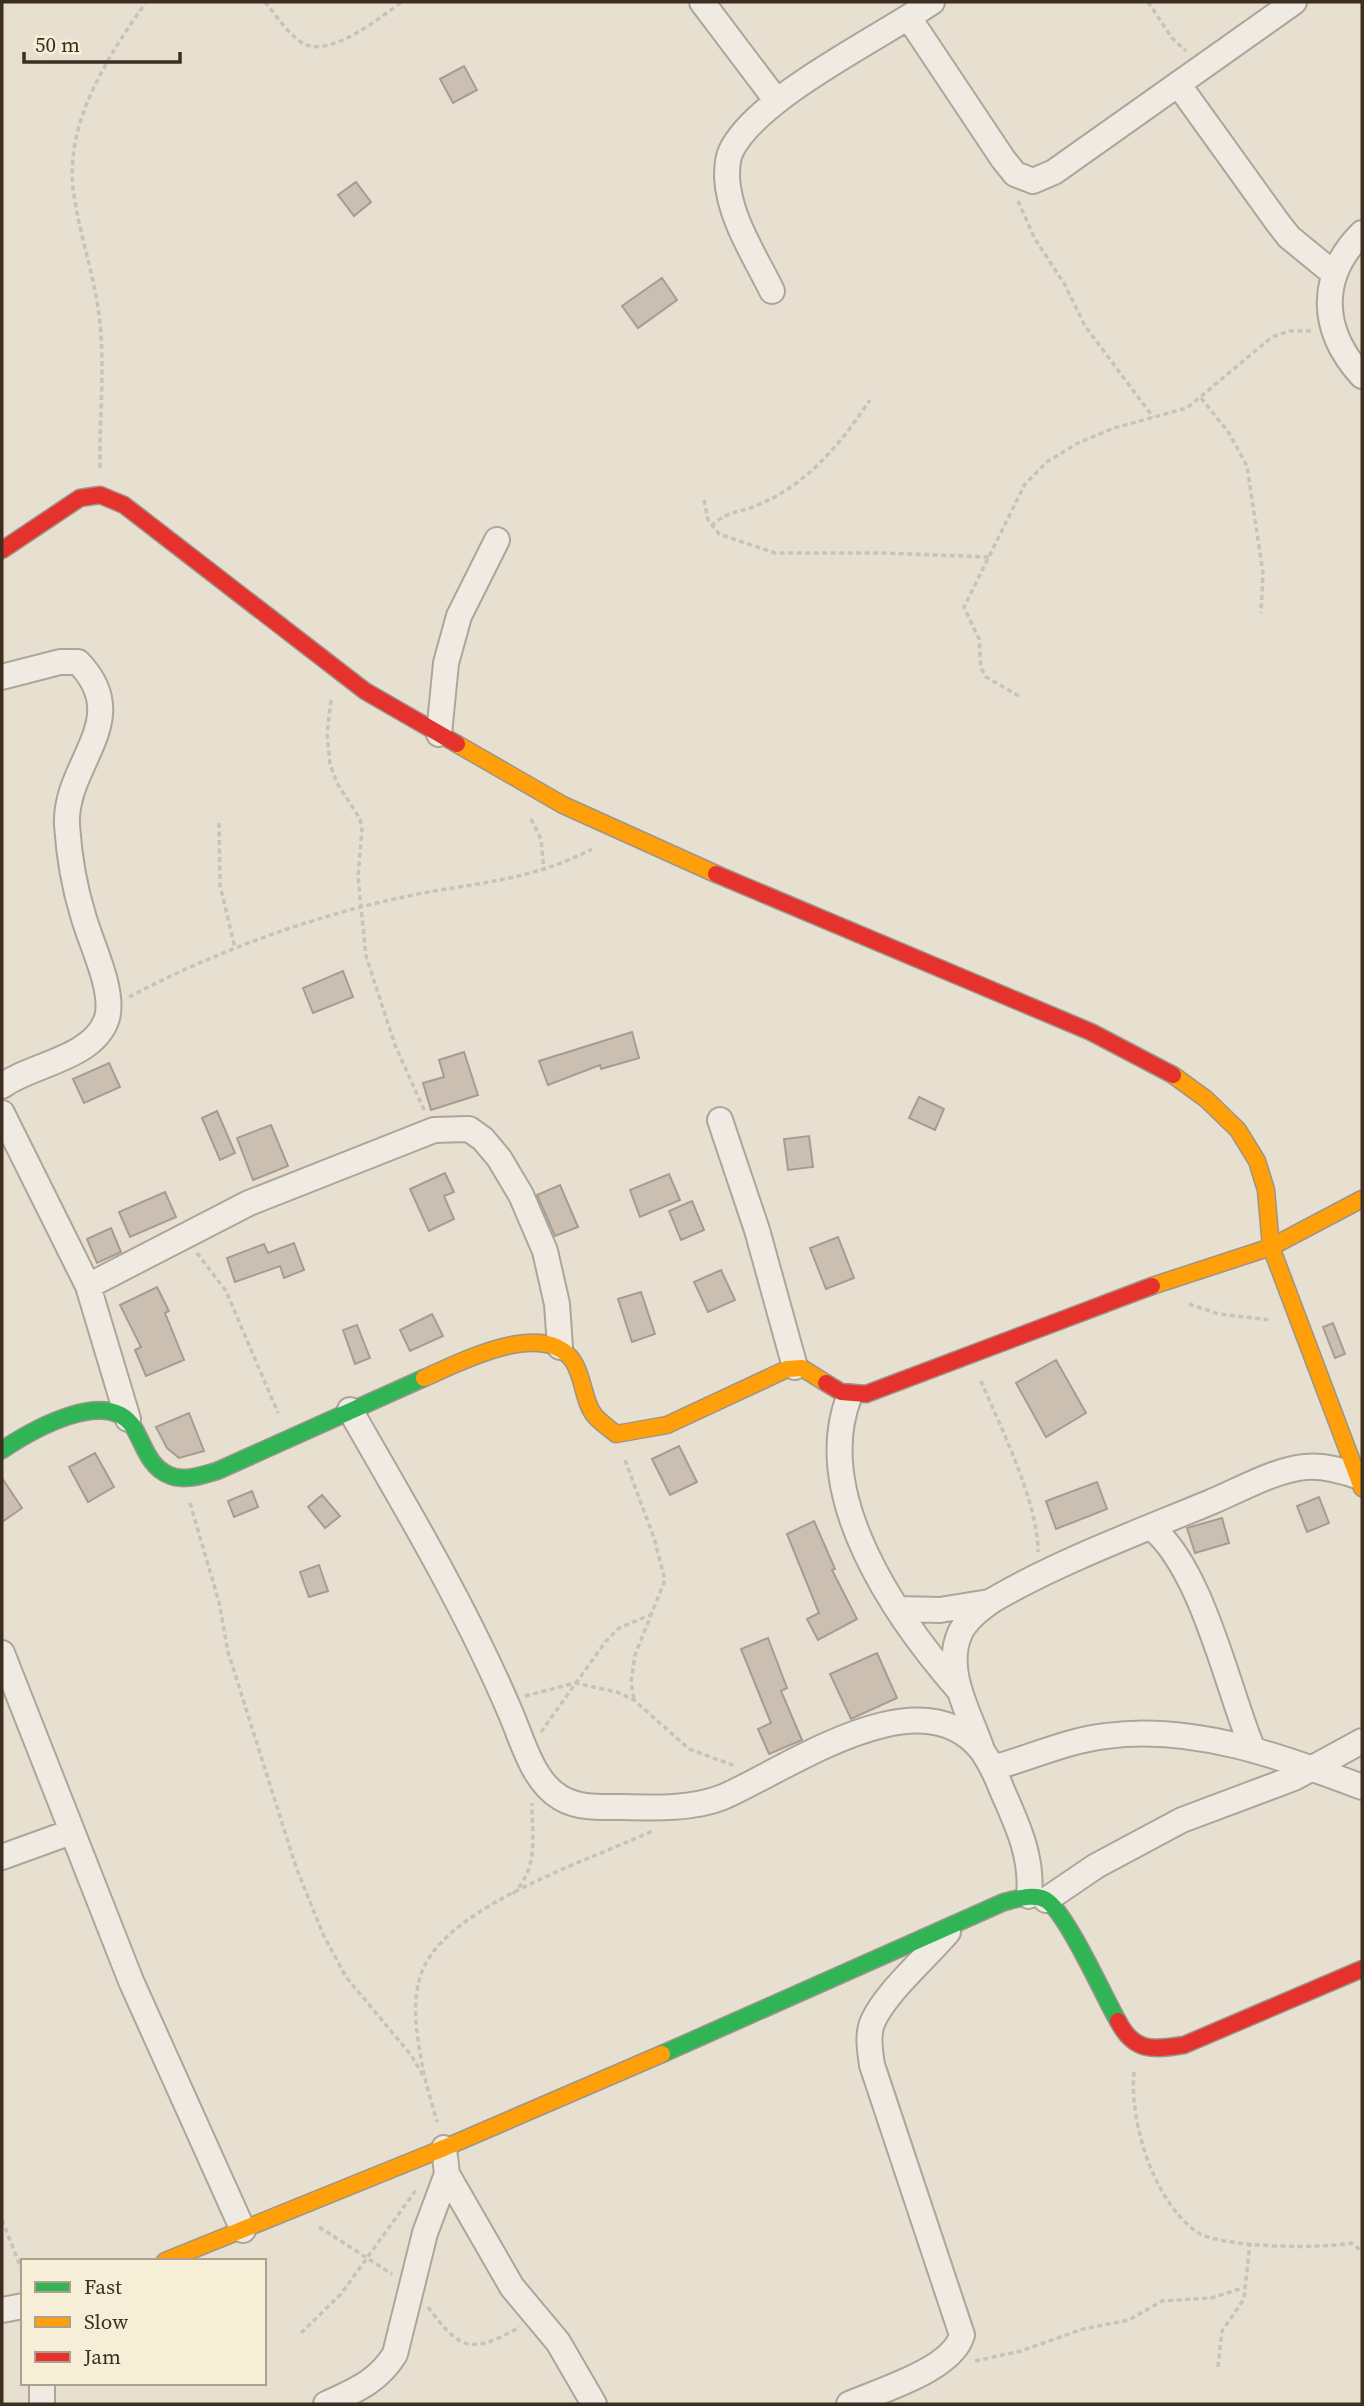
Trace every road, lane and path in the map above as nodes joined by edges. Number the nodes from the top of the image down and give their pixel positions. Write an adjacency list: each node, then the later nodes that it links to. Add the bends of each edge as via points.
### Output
1 (146, 2): 21 (path, via 99,79 75,139 72,164 100,323)
2 (265, 2): 3 (path, via 302,43 314,47 339,43)
3 (402, 2)
4 (702, 2): 11 (street)
5 (932, 2): 8 (street)
6 (1148, 2): 9 (path, via 1172,38)
7 (1294, 2): 9 (street)
8 (909, 18): 11 (street); 12 (street)
9 (1202, 68): 10 (street)
10 (1178, 84): 12 (street, via 1054,172 1033,181); 14 (street, via 1289,237)
11 (776, 100): 15 (street, via 730,152 727,176 732,208)
12 (1015, 174): 20 (path, via 1022,214 1035,239 1085,326)
13 (1362, 233): 14 (street)
14 (1333, 273): 16 (street, via 1329,309)
15 (772, 291)
16 (1337, 340): 17 (street); 18 (path, via 1310,331 1272,337)
17 (1362, 376)
18 (1201, 398): 20 (path, via 1187,408); 27 (path, via 1229,433 1247,466 1263,573)
19 (870, 400): 23 (path, via 845,438 806,476 759,505 728,512)
20 (1153, 417): 26 (path, via 1078,443 1048,461 1025,484)
21 (100, 495): 25 (street, via 80,498); 28 (street, via 124,505 167,536)
22 (704, 500): 23 (path)
23 (711, 526): 26 (path, via 736,542 775,553)
24 (497, 540): 31 (street, via 460,616 446,663)
25 (2, 550)
26 (990, 557): 30 (path, via 964,607 979,639 986,677)
27 (1261, 613)
28 (336, 669): 31 (street); 34 (path, via 327,734 330,764 360,819)
29 (2, 677): 36 (street, via 78,662 91,676 100,702 103,715 74,789 67,821 72,870)
30 (1019, 696)
31 (439, 734): 33 (street, via 563,805)
32 (219, 823): 35 (path, via 220,885)
33 (625, 833): 34 (path, via 529,876 409,895); 43 (street, via 1091,1032 1171,1073 1238,1130 1257,1161 1266,1189)
34 (360, 908): 35 (path); 40 (path, via 366,956 379,1001)
35 (235, 948): 36 (path)
36 (109, 1008): 37 (street, via 98,1032 81,1047)
37 (2, 1086)
38 (2, 1113): 44 (street)
39 (720, 1120): 49 (street)
40 (433, 1130): 42 (street, via 249,1203); 47 (street, via 468,1129 483,1139 505,1167 545,1251 557,1304)
41 (1362, 1199): 43 (street)
42 (183, 1237): 44 (street); 54 (path, via 226,1291 261,1368)
43 (1270, 1247): 46 (street); 48 (street, via 1153,1286)
44 (88, 1286): 52 (street)
45 (1186, 1303): 46 (path, via 1219,1314)
46 (1301, 1328): 57 (street)
47 (560, 1347): 51 (street, via 530,1342 482,1354); 53 (street, via 574,1362 594,1415)
48 (970, 1357): 50 (street); 59 (path, via 1019,1475 1038,1539 1036,1562)
49 (796, 1367): 50 (street); 53 (street, via 765,1377 666,1426 641,1434)
50 (849, 1397): 61 (street, via 840,1420 838,1448 847,1500 867,1554)
51 (350, 1410): 54 (street); 67 (street, via 482,1647)
52 (128, 1419): 55 (street, via 111,1410 84,1413 55,1421); 56 (street, via 158,1469)
53 (616, 1434): 62 (path, via 662,1562 665,1580)
54 (285, 1439): 56 (street, via 217,1471)
55 (2, 1450)
56 (183, 1478): 83 (path, via 219,1602 228,1652 300,1878 346,1977 411,2055)
57 (1360, 1482): 58 (street, via 1335,1468 1305,1467)
58 (1150, 1527): 59 (street); 69 (street, via 1166,1539 1188,1573)
59 (1024, 1586): 60 (street)
60 (993, 1601): 61 (street, via 940,1610); 65 (street, via 961,1631 954,1650)
61 (899, 1609): 65 (street, via 915,1637)
62 (651, 1615): 64 (path, via 619,1628); 66 (path, via 632,1668)
63 (2, 1653): 76 (street)
64 (575, 1683): 66 (path); 67 (path); 71 (path, via 553,1713)
65 (960, 1690): 70 (street)
66 (634, 1700): 73 (path, via 689,1749)
67 (506, 1702): 71 (street)
68 (1362, 1741): 72 (street)
69 (1252, 1750): 70 (street, via 1164,1736 1106,1736); 72 (street)
70 (987, 1760): 73 (street, via 966,1736 946,1726 915,1721 879,1725); 79 (street, via 1025,1847)
71 (532, 1764): 73 (street, via 561,1798 585,1807 679,1807 720,1798); 78 (path, via 533,1861)
72 (1313, 1769): 74 (street); 79 (street, via 1182,1820)
73 (771, 1773)
74 (1362, 1787)
75 (661, 1827): 78 (path)
76 (71, 1832): 77 (street); 87 (street, via 131,1981)
77 (2, 1857)
78 (512, 1896): 83 (path, via 467,1919 443,1939 424,1965 416,2011)
79 (1037, 1898): 80 (street, via 1004,1902); 82 (street, via 1061,1916 1126,2037)
80 (953, 1927): 84 (street); 105 (street, via 884,2004 872,2023 869,2041 872,2065 962,2336 959,2348 946,2359)
81 (1362, 1969): 82 (street, via 1184,2045 1152,2050)
82 (1136, 2046): 88 (path, via 1132,2093 1137,2129 1169,2199 1199,2234)
83 (425, 2079): 84 (path)
84 (445, 2161): 85 (street); 90 (path, via 400,2209); 93 (street); 97 (street, via 512,2287)
85 (295, 2207): 87 (street); 90 (path)
86 (2, 2220): 92 (path)
87 (243, 2230): 91 (street)
88 (1250, 2244): 89 (path, via 1322,2248 1351,2243); 94 (path)
89 (1362, 2251)
90 (365, 2258): 93 (path); 98 (path, via 341,2294)
91 (169, 2259)
92 (21, 2268)
93 (410, 2287): 97 (path, via 446,2332 467,2345); 103 (street, via 395,2354 384,2372)
94 (1246, 2287): 99 (path, via 1211,2298 1162,2301 1129,2320); 100 (path, via 1240,2307 1222,2331)
95 (21, 2306): 96 (street)
96 (2, 2310)
97 (537, 2318): 104 (street, via 558,2342)
98 (301, 2333)
99 (969, 2363)
100 (1218, 2367)
101 (42, 2385): 102 (street)
102 (42, 2404)
103 (326, 2404)
104 (594, 2404)
105 (849, 2404)

